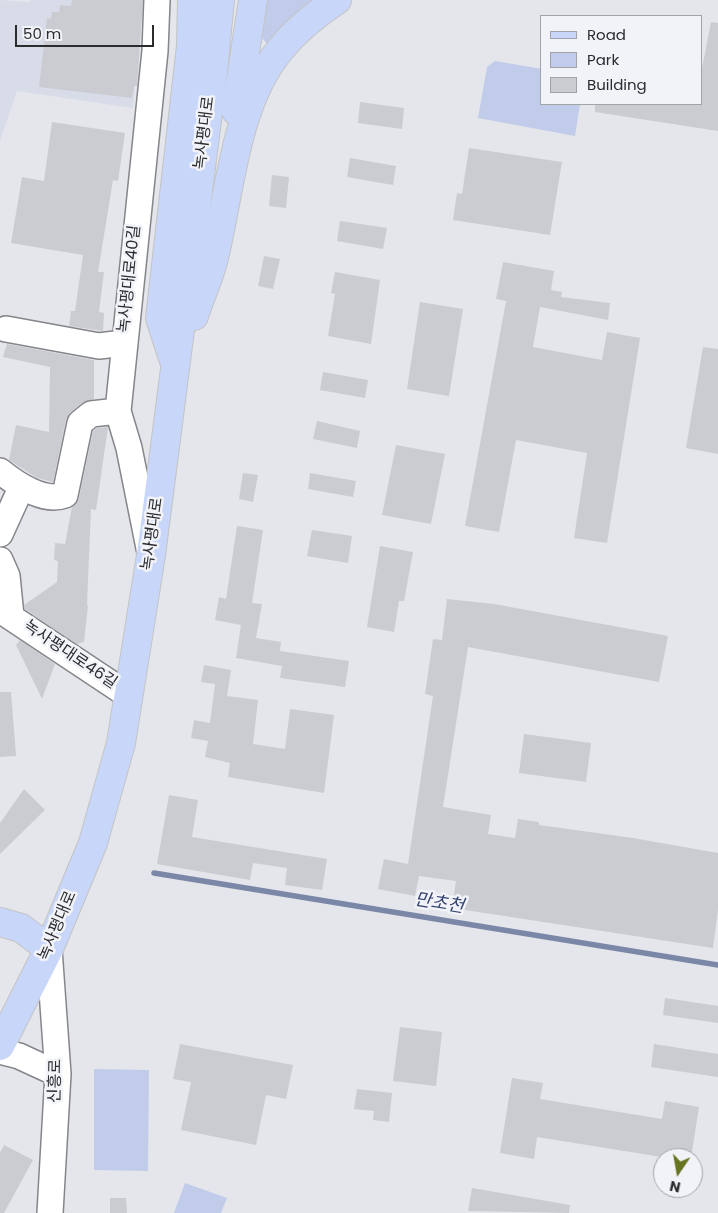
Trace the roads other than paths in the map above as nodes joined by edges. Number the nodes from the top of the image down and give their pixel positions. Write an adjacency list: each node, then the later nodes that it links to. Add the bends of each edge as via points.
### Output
1 (157, 0): 8 (street, 녹사평대로40길, via 155,51)
2 (192, 0): 9 (main road, via 191,46 160,318)
3 (220, 0): 9 (main road, 녹사평대로)
4 (253, 0): 6 (main road)
5 (337, 0): 6 (main road, via 288,40 260,82 240,138)
6 (213, 260): 9 (main road)
7 (6, 329): 8 (street, via 99,346)
8 (124, 343): 10 (street, 녹사평대로40길)
9 (176, 366): 14 (main road, 녹사평대로)
10 (118, 411): 12 (street, via 91,414 80,423 65,495 58,498); 14 (street, 녹사평대로40길)
11 (0, 471): 12 (street)
12 (21, 488): 13 (street)
13 (0, 534)
14 (151, 555): 17 (main road, 녹사평대로)
15 (0, 560): 16 (street, 녹사평대로46길, via 7,576)
16 (6, 613): 17 (street, 녹사평대로46길)
17 (128, 695): 19 (main road, 녹사평대로, via 120,743 93,843)
18 (0, 922): 19 (main road, via 21,928)
19 (49, 949): 20 (main road, 녹사평대로); 22 (street, 신흥로)
20 (0, 1046)
21 (0, 1051): 22 (street)
22 (58, 1074): 23 (street, 신흥로)
23 (50, 1213)

